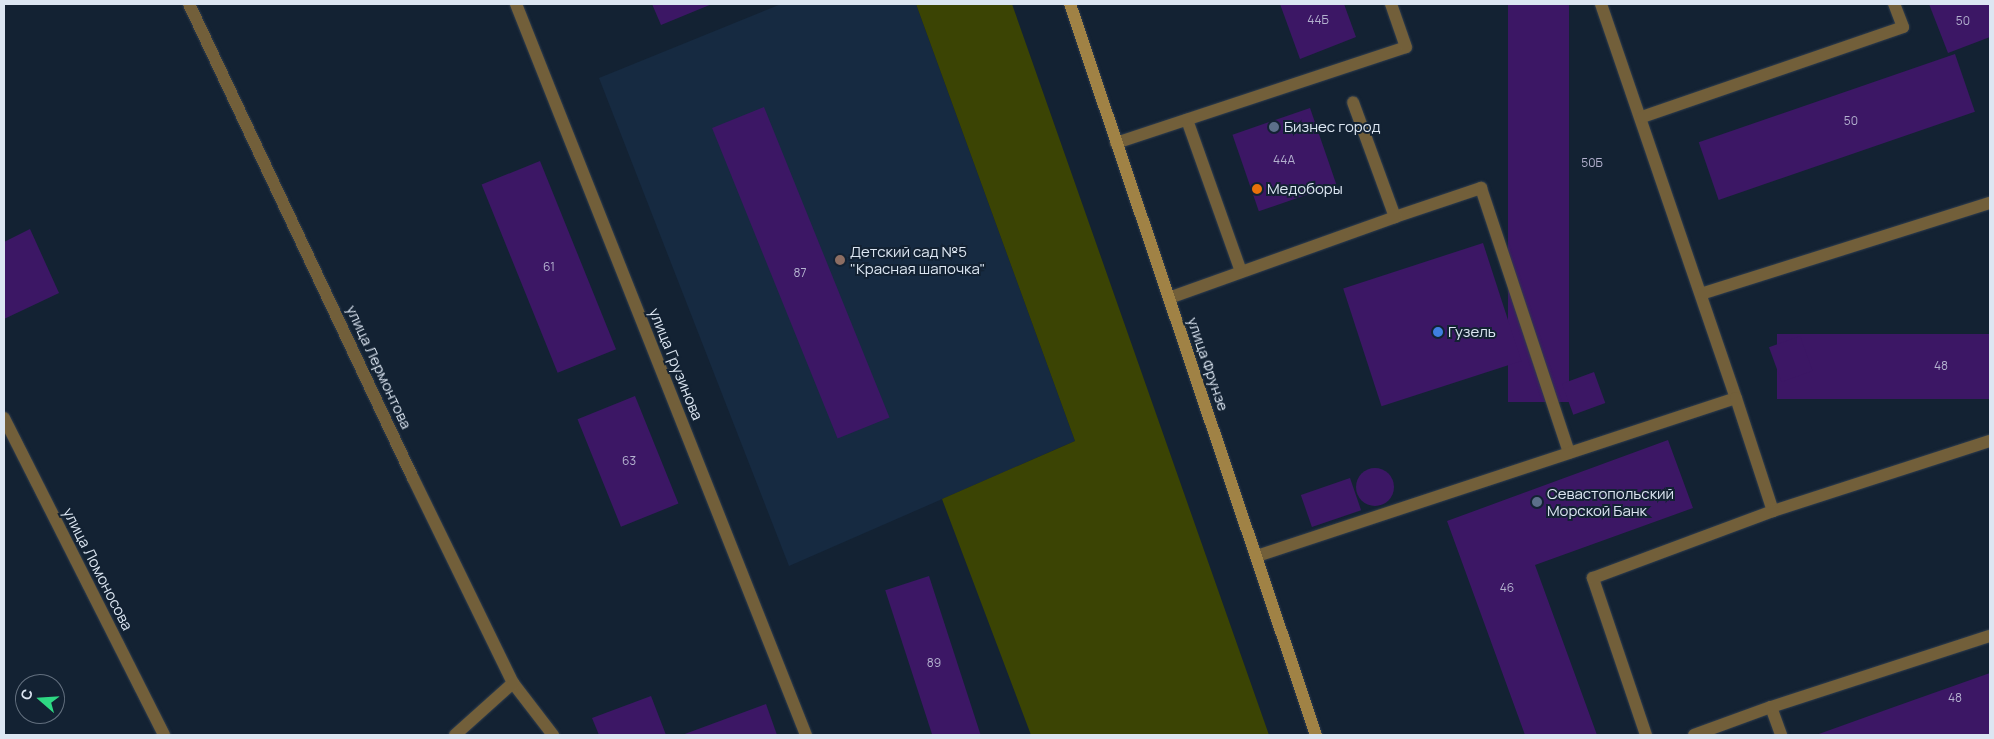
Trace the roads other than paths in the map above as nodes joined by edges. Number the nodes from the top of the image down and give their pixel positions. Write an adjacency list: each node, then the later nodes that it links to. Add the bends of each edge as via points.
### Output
1 (189, 4): 23 (street, улица Лермонтова)
2 (516, 4): 28 (street, улица Грузинова)
3 (1070, 4): 10 (main road, улица Фрунзе)
4 (1391, 4): 9 (street, via 1406,47)
5 (1602, 4): 8 (street)
6 (1894, 4): 8 (street, via 1903,26)
7 (1354, 102): 12 (street)
8 (1642, 117): 14 (street)
9 (1187, 120): 10 (street); 13 (street)
10 (1116, 144): 15 (main road, улица Фрунзе)
11 (1990, 203): 14 (street)
12 (1395, 218): 13 (street); 19 (street, via 1481,188)
13 (1241, 272): 15 (street)
14 (1701, 294): 16 (street)
15 (1169, 298): 21 (main road, улица Фрунзе)
16 (1736, 398): 19 (street); 20 (street)
17 (4, 418): 25 (street, улица Ломоносова)
18 (1990, 441): 20 (street)
19 (1569, 454): 21 (street)
20 (1773, 511): 30 (street, via 1593,578)
21 (1257, 556): 29 (main road, улица Фрунзе)
22 (1990, 636): 24 (street)
23 (513, 683): 26 (street); 27 (street, улица Лермонтова)
24 (1772, 707): 31 (street); 32 (street)
25 (164, 735)
26 (455, 735)
27 (554, 735)
28 (806, 735)
29 (1316, 735)
30 (1646, 735)
31 (1694, 735)
32 (1781, 735)

